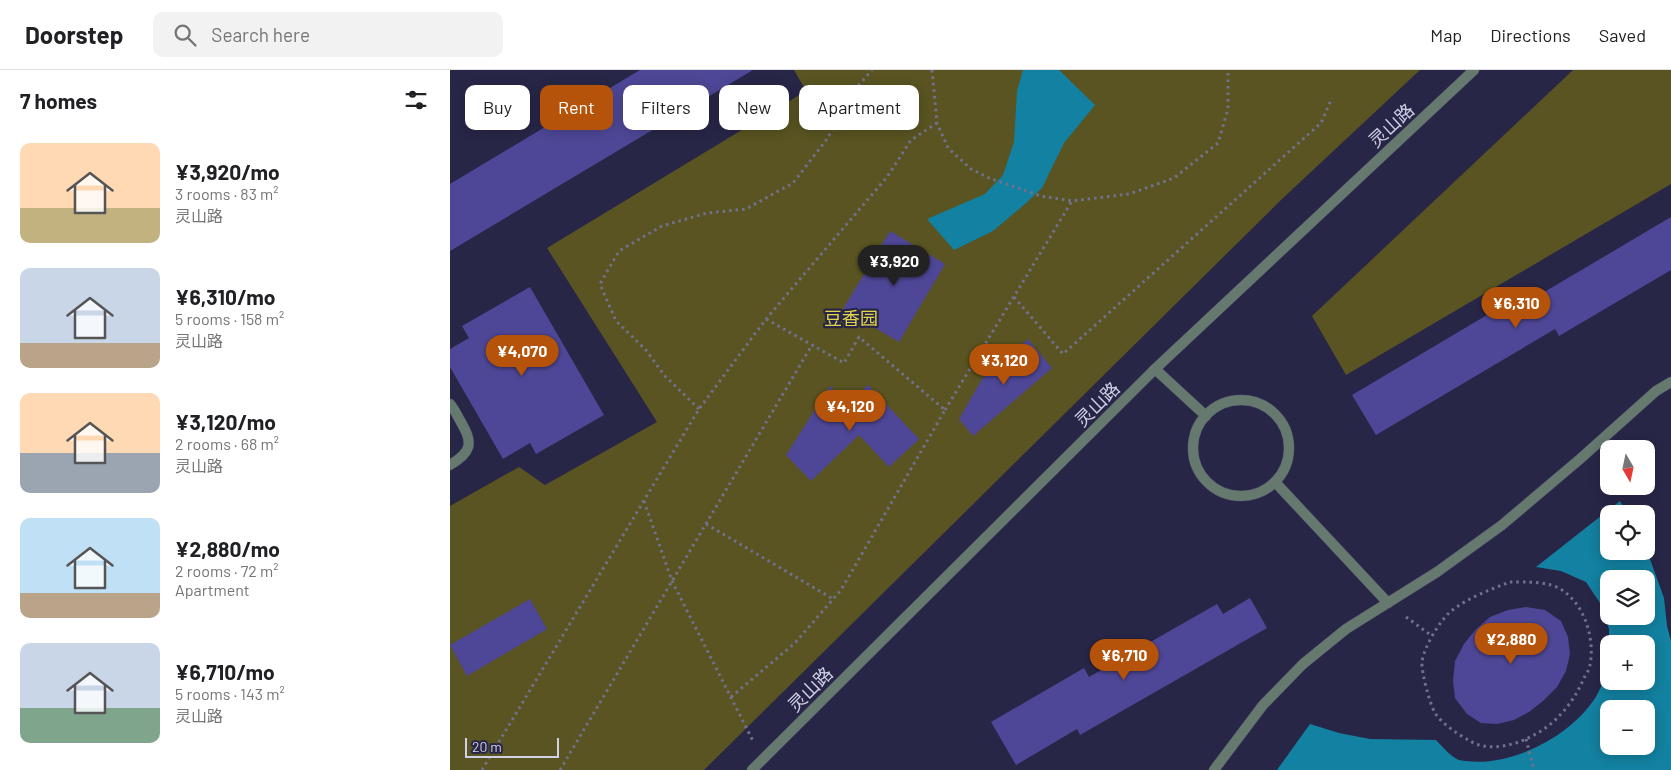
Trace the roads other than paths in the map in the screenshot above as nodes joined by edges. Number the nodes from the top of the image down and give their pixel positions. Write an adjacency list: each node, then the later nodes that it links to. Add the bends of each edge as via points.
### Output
1 (1474, 70): 2 (street, 灵山路)
2 (1155, 370): 5 (street); 9 (street, 灵山路)
3 (1671, 382): 8 (street, via 1656,391 1502,525)
4 (450, 404): 6 (street, via 469,436 468,448)
5 (1206, 416): 7 (street, via 1196,429 1194,462 1214,488 1245,496 1261,492); 7 (street, via 1218,406 1248,400 1262,404 1275,414 1284,426 1289,456)
6 (450, 465)
7 (1275, 482): 8 (street)
8 (1388, 603): 10 (street, via 1346,629 1303,664 1263,705)
9 (752, 770)
10 (1214, 770)

